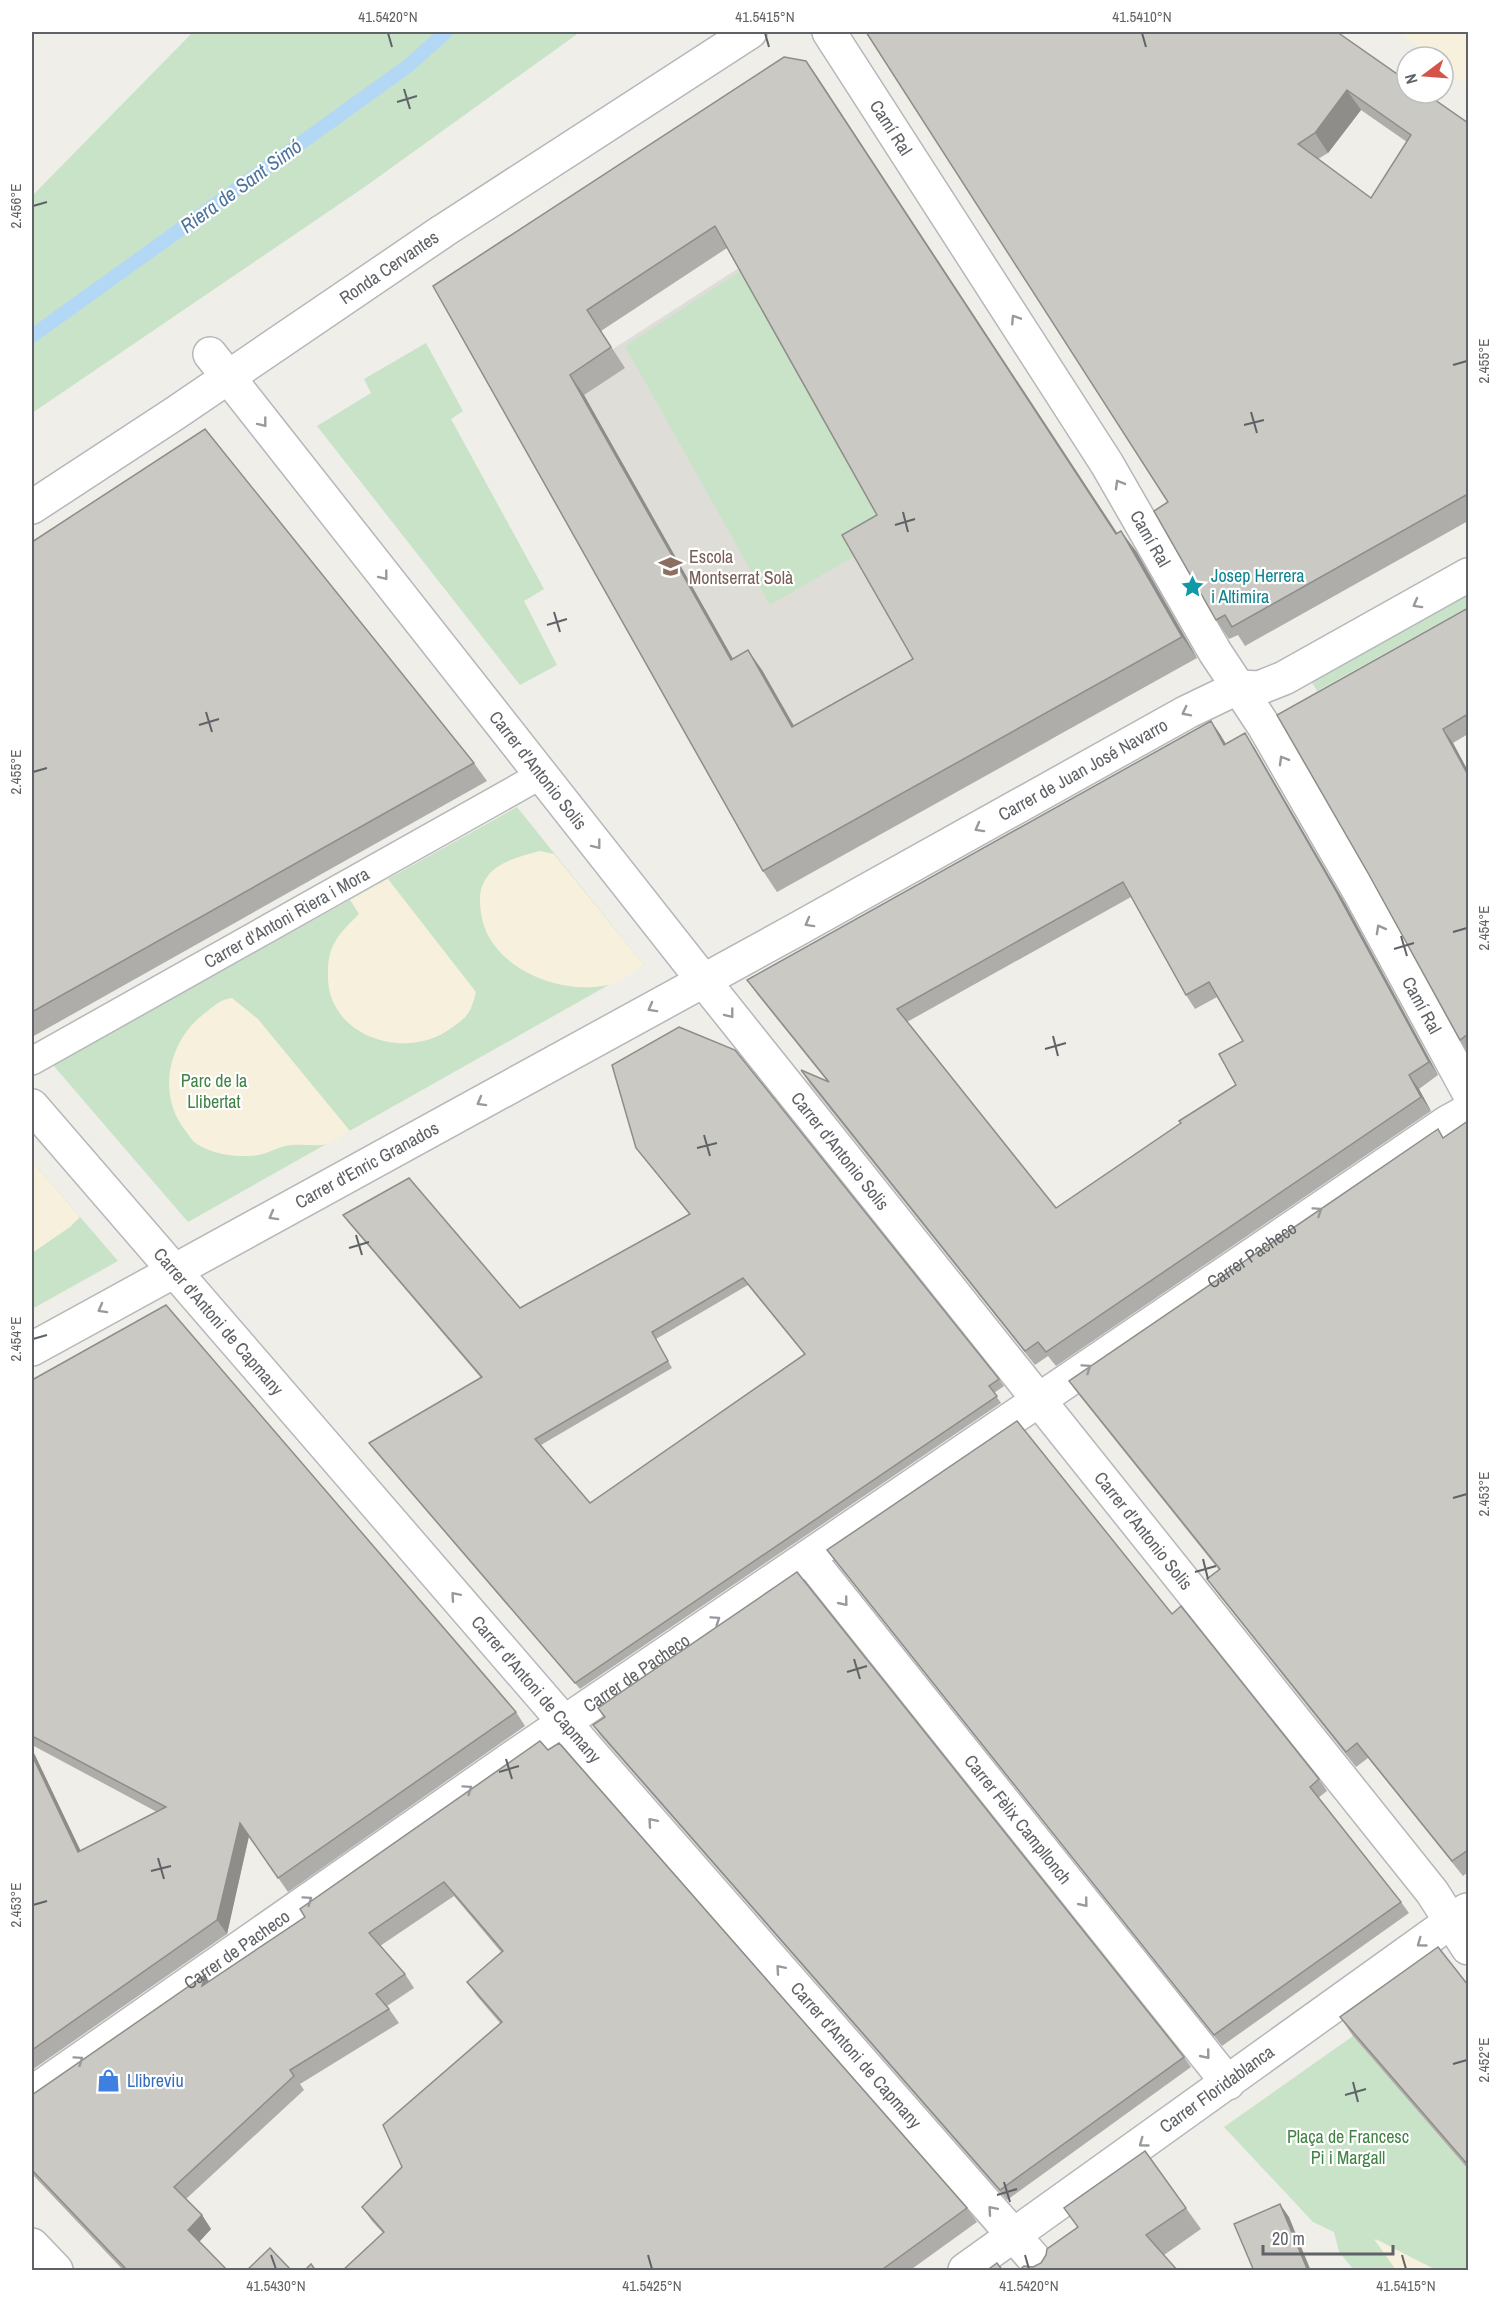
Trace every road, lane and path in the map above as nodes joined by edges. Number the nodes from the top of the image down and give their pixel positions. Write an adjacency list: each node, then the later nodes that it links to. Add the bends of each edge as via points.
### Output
1 (750, 32): 3 (street, Ronda Cervantes, via 443,231)
2 (829, 32): 6 (street, Camí Ral, one-way to 2, via 1107,464)
3 (218, 366): 4 (street, Ronda Cervantes); 7 (street, Carrer d'Antonio Solis, one-way to 7)
4 (32, 507)
5 (1468, 575): 6 (street, Carrer de Juan José Navarro, one-way to 6, via 1284,678 1259,688)
6 (1239, 687): 8 (street, Carrer de Juan José Navarro, one-way to 8, via 1187,712); 10 (street, Camí Ral, one-way to 6, via 1362,896)
7 (541, 775): 8 (street, Carrer d'Antonio Solis, one-way to 8); 9 (street, Carrer d'Antoni Riera i Mora)
8 (704, 980): 13 (street, Carrer d'Enric Granados, one-way to 13); 15 (street, Carrer d'Antonio Solis, one-way to 15)
9 (32, 1061)
10 (1468, 1091)
11 (32, 1106): 13 (street, Carrer d'Antoni de Capmany)
12 (1468, 1111): 15 (street, Carrer Pacheco, one-way to 12)
13 (174, 1270): 14 (street, Carrer d'Enric Granados, one-way to 14); 17 (street, Carrer d'Antoni de Capmany, one-way to 13)
14 (32, 1349)
15 (1039, 1400): 16 (street, Carrer de Pacheco); 18 (street, Carrer d'Antonio Solis, via 1432,1892)
16 (808, 1557): 17 (street, Carrer de Pacheco, one-way to 16); 20 (street, Carrer Fèlix Campllonch, one-way to 20)
17 (565, 1723): 21 (street, Carrer de Pacheco, one-way to 17); 22 (street, Carrer d'Antoni de Capmany, one-way to 17)
18 (1460, 1915): 19 (street, Carrer d'Antonio Solis); 20 (street, Carrer Floridablanca, one-way to 20)
19 (1468, 1948)
20 (1228, 2083): 22 (street, Carrer Floridablanca, one-way to 22)
21 (32, 2093)
22 (1014, 2236): 25 (street, Carrer Floridablanca); 26 (street, Carrer d'Antoni de Capmany)
23 (32, 2245): 24 (street)
24 (56, 2271)
25 (965, 2271)
26 (1044, 2271)

